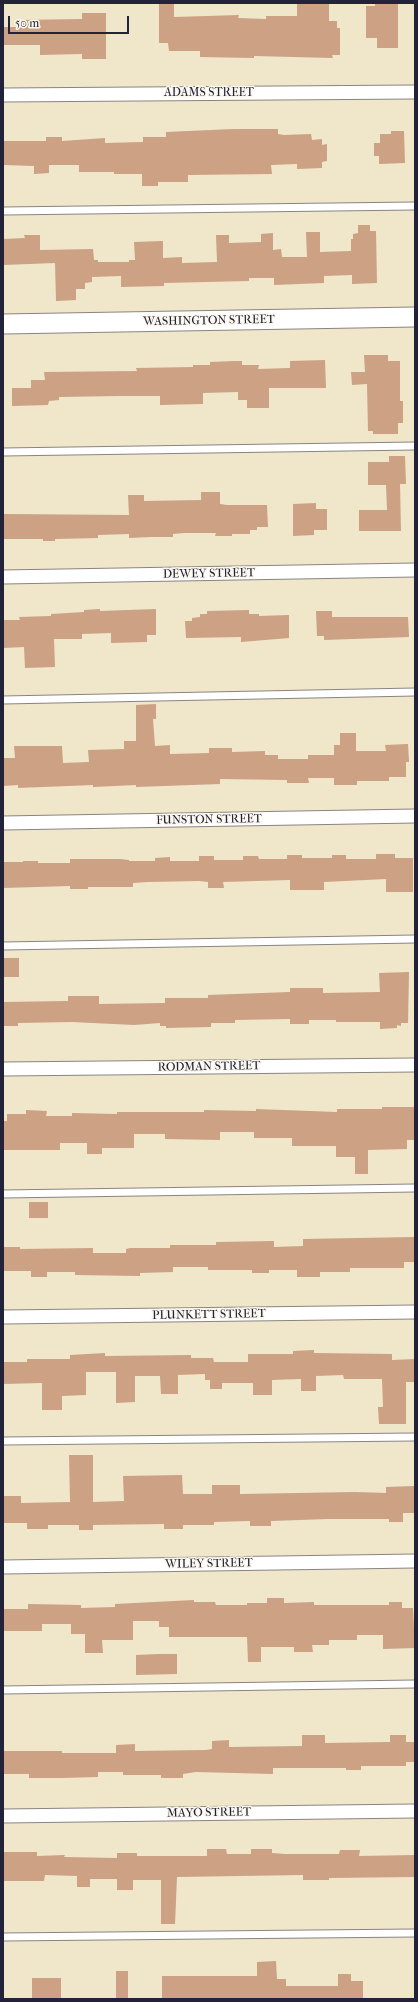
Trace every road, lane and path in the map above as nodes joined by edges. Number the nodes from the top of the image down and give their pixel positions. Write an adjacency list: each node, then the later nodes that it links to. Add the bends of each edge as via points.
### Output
1 (415, 92): 2 (street, ADAMS STREET)
2 (3, 95)
3 (415, 206): 4 (lane)
4 (3, 211)
5 (415, 317): 6 (street, WASHINGTON STREET)
6 (3, 324)
7 (415, 446): 8 (lane)
8 (3, 452)
9 (415, 570): 10 (street, DEWEY STREET)
10 (3, 577)
11 (415, 692): 12 (lane)
12 (3, 700)
13 (415, 816): 14 (street, FUNSTON STREET)
14 (3, 823)
15 (415, 939): 16 (lane)
16 (3, 946)
17 (415, 1065): 18 (street, RODMAN STREET)
18 (3, 1070)
19 (415, 1188): 20 (lane)
20 (3, 1194)
21 (415, 1312): 22 (street, PLUNKETT STREET)
22 (3, 1318)
23 (415, 1436): 24 (lane)
24 (3, 1441)
25 (415, 1560): 26 (street, WILEY STREET)
26 (3, 1567)
27 (415, 1684): 28 (lane)
28 (3, 1690)
29 (415, 1811): 30 (street, MAYO STREET)
30 (3, 1816)
31 (415, 1933): 32 (lane)
32 (3, 1937)

